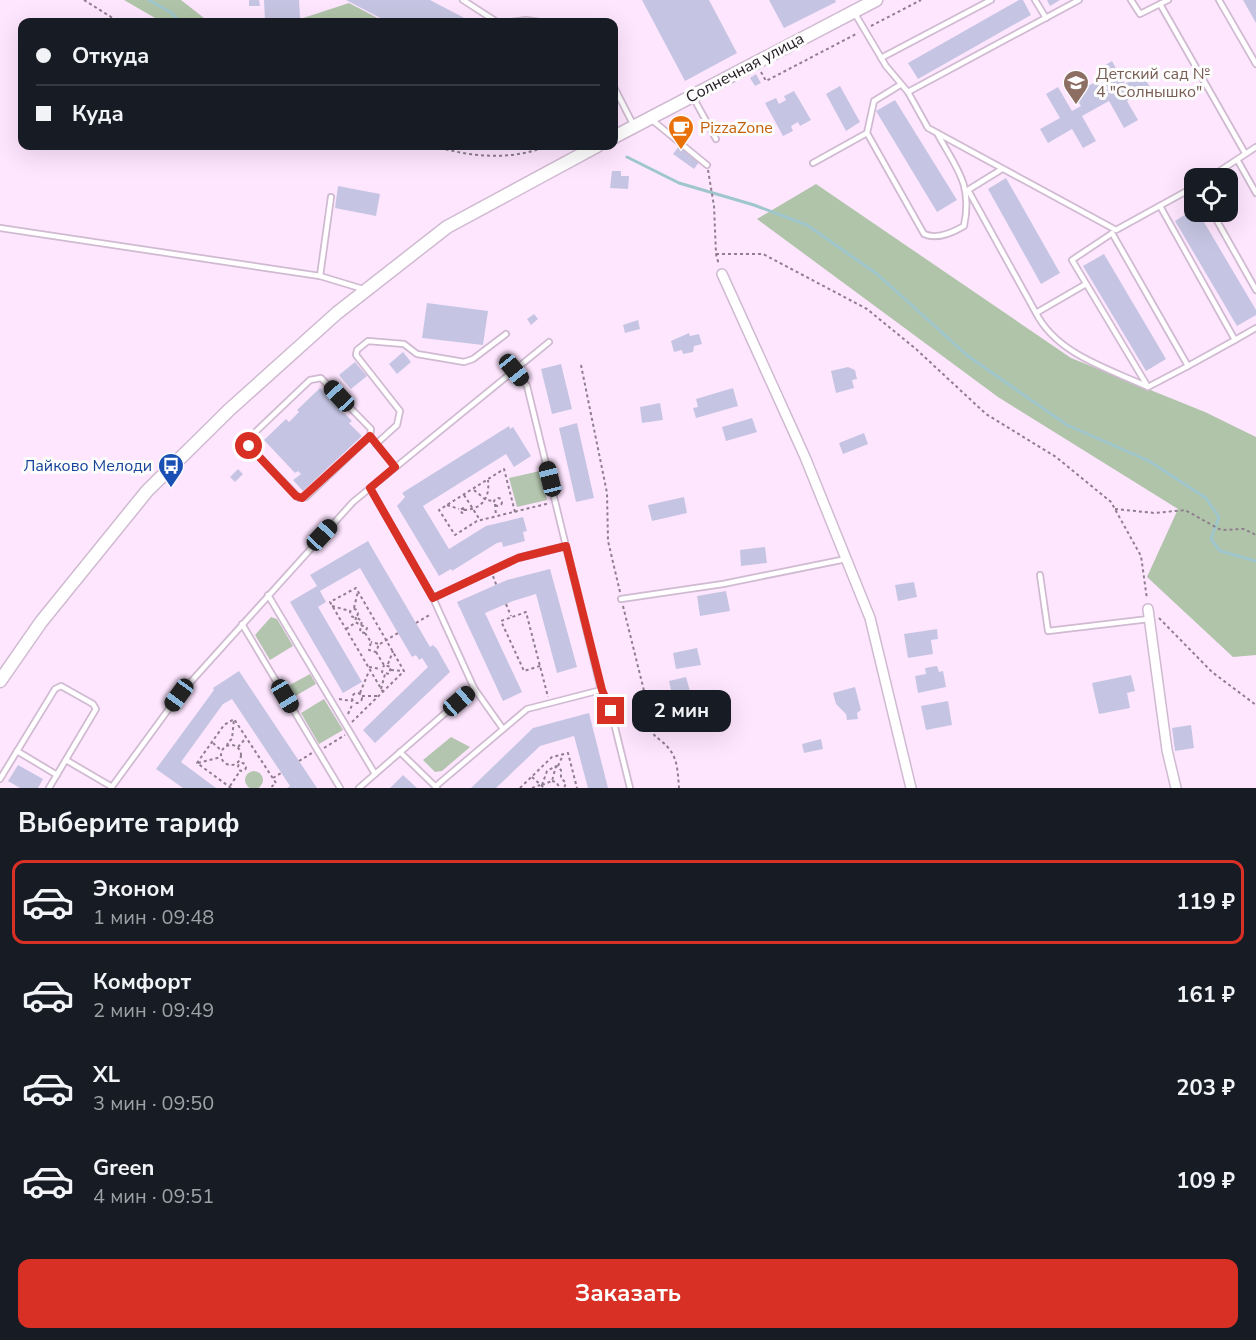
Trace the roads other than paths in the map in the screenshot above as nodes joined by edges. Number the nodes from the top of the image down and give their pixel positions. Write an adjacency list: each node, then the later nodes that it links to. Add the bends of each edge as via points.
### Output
1 (463, 0): 11 (lane)
2 (876, 0): 10 (street, Солнечная улица)
3 (991, 0): 13 (lane)
4 (1035, 0): 12 (lane)
5 (1079, 0): 12 (lane)
6 (1131, 0): 9 (lane, via 1140,14)
7 (1168, 0): 9 (lane)
8 (1219, 0): 14 (lane)
9 (1160, 4): 27 (lane)
10 (854, 11): 13 (lane); 18 (street, Солнечная улица)
11 (490, 18)
12 (1046, 18): 16 (lane)
13 (882, 58): 15 (lane)
14 (1256, 64)
15 (900, 85): 16 (lane); 21 (lane, via 874,101)
16 (908, 92): 22 (lane, via 928,128)
17 (618, 95): 20 (lane)
18 (692, 96): 19 (street, Солнечная улица); 24 (lane)
19 (650, 118): 20 (street, Солнечная улица); 30 (lane)
20 (634, 126): 23 (street, Солнечная улица)
21 (867, 133): 29 (lane); 33 (lane, via 924,234 940,236 964,226)
22 (937, 133): 31 (lane); 33 (lane)
23 (618, 135)
24 (716, 139)
25 (1256, 147): 27 (lane)
26 (589, 150): 44 (street, via 447,227)
27 (1245, 153): 28 (lane)
28 (1238, 161): 32 (lane); 35 (lane)
29 (813, 163)
30 (707, 165)
31 (1002, 168): 33 (lane); 40 (lane)
32 (1226, 168)
33 (968, 190): 46 (lane)
34 (1184, 193): 37 (lane)
35 (1256, 193)
36 (331, 197): 42 (lane)
37 (1160, 206): 40 (lane); 49 (lane)
38 (1218, 222): 45 (lane)
39 (0, 228): 42 (lane)
40 (1114, 232): 43 (lane, via 1072,260); 51 (lane)
41 (722, 274): 59 (street, via 805,457)
42 (320, 276): 44 (lane)
43 (1086, 284): 46 (lane); 53 (lane)
44 (366, 289): 67 (street, via 228,410 147,491 41,622)
45 (1256, 290)
46 (1036, 313): 53 (lane, via 1047,332 1070,351)
47 (1256, 328): 49 (lane)
48 (506, 334): 55 (lane, via 464,362 417,354 404,344 371,341 357,350 356,356 400,411 397,425)
49 (1235, 340): 51 (lane)
50 (549, 342): 52 (lane)
51 (1188, 366): 53 (lane)
52 (514, 370): 56 (lane); 58 (lane, via 527,386)
53 (1148, 387)
54 (370, 436): 54 (lane, via 302,498 247,440 310,380 321,378 370,429); 55 (lane)
55 (376, 444): 56 (lane)
56 (395, 467): 57 (lane)
57 (370, 488): 61 (lane, via 353,501); 62 (lane)
58 (566, 546): 62 (lane, via 518,558); 69 (lane)
59 (846, 559): 63 (lane, via 723,584); 83 (street, via 870,618)
60 (1040, 575): 65 (lane, via 1048,631)
61 (268, 595): 66 (lane); 74 (lane)
62 (433, 598): 68 (lane)
63 (621, 599)
64 (1148, 609): 65 (street)
65 (1149, 619): 84 (street)
66 (242, 624): 77 (lane, via 179,695); 80 (lane)
67 (0, 681)
68 (474, 688): 70 (lane); 72 (lane)
69 (602, 690): 70 (lane, via 528,709); 82 (lane)
70 (503, 729): 78 (lane)
71 (17, 751): 73 (lane, via 54,689 61,686 93,704 96,710); 75 (lane); 76 (lane)
72 (400, 752): 74 (lane); 78 (lane)
73 (66, 760): 75 (lane); 77 (lane)
74 (375, 774): 81 (lane)
75 (57, 775): 79 (lane)
76 (0, 779)
77 (112, 787)
78 (437, 787)
79 (49, 788)
80 (340, 788)
81 (359, 788)
82 (630, 788)
83 (911, 788)
84 (1176, 788)

